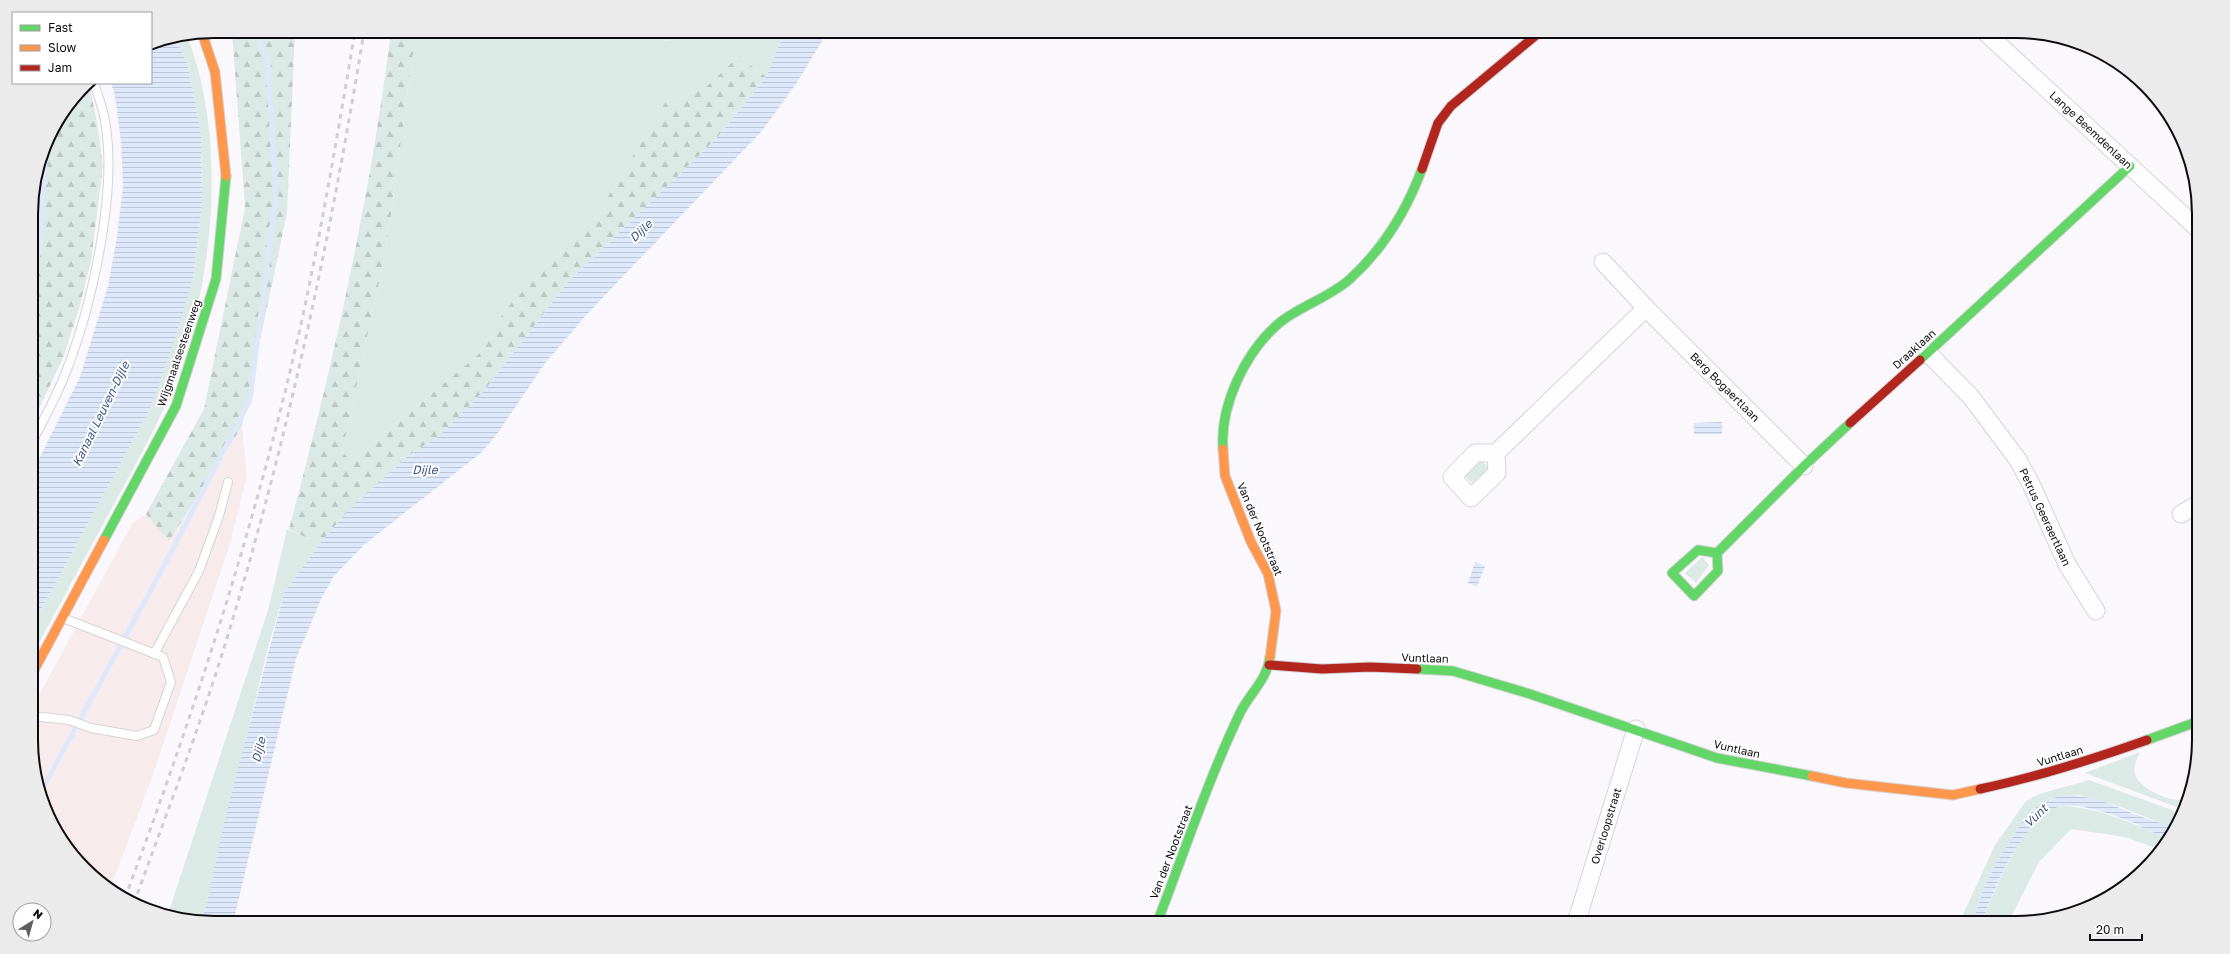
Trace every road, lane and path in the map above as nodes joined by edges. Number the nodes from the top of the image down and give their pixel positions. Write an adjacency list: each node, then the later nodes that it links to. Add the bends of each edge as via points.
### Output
1 (204, 38): 18 (street, Wijgmaalsesteenweg, via 216,72 227,183 216,279 176,406)
2 (1532, 38): 21 (street, Van der Nootstraat, via 1451,106 1438,123 1411,199 1393,231 1370,260 1348,281 1278,324 1251,354 1232,395 1222,432 1225,476 1251,542 1268,574 1276,611)
3 (1992, 38): 5 (street, Lange Beemdenlaan)
4 (94, 85): 10 (lane, via 105,121 108,204 80,331 64,377)
5 (2130, 166): 6 (street, Lange Beemdenlaan); 9 (street, Draaklaan)
6 (2192, 223)
7 (1603, 262): 8 (street, Berg Bogaertlaan)
8 (1646, 308): 11 (street); 12 (street, Berg Bogaertlaan)
9 (1928, 353): 12 (street, Draaklaan); 17 (street, Petrus Geeraertlaan, via 1971,397 2018,460 2067,564)
10 (38, 430)
11 (1496, 453)
12 (1804, 466): 16 (street, Draaklaan)
13 (228, 482): 19 (lane, via 199,571)
14 (2192, 508): 15 (street)
15 (2181, 514)
16 (1717, 553): 16 (street, via 1698,550 1672,573 1694,596 1718,571)
17 (2096, 611)
18 (63, 617): 19 (lane); 20 (street, Wijgmaalsesteenweg)
19 (154, 654): 22 (lane, via 163,657 171,682 154,730 137,736 89,727 69,720)
20 (38, 663)
21 (1270, 664): 24 (street, Vuntlaan, via 1322,669 1370,667 1453,671); 25 (street, Van der Nootstraat, via 1260,686 1241,711)
22 (38, 717)
23 (2192, 724): 24 (street, Vuntlaan, via 2082,763 2024,780 1953,795 1846,784 1717,758)
24 (1636, 729): 26 (street, Overloopstraat)
25 (1160, 916)
26 (1578, 916)

